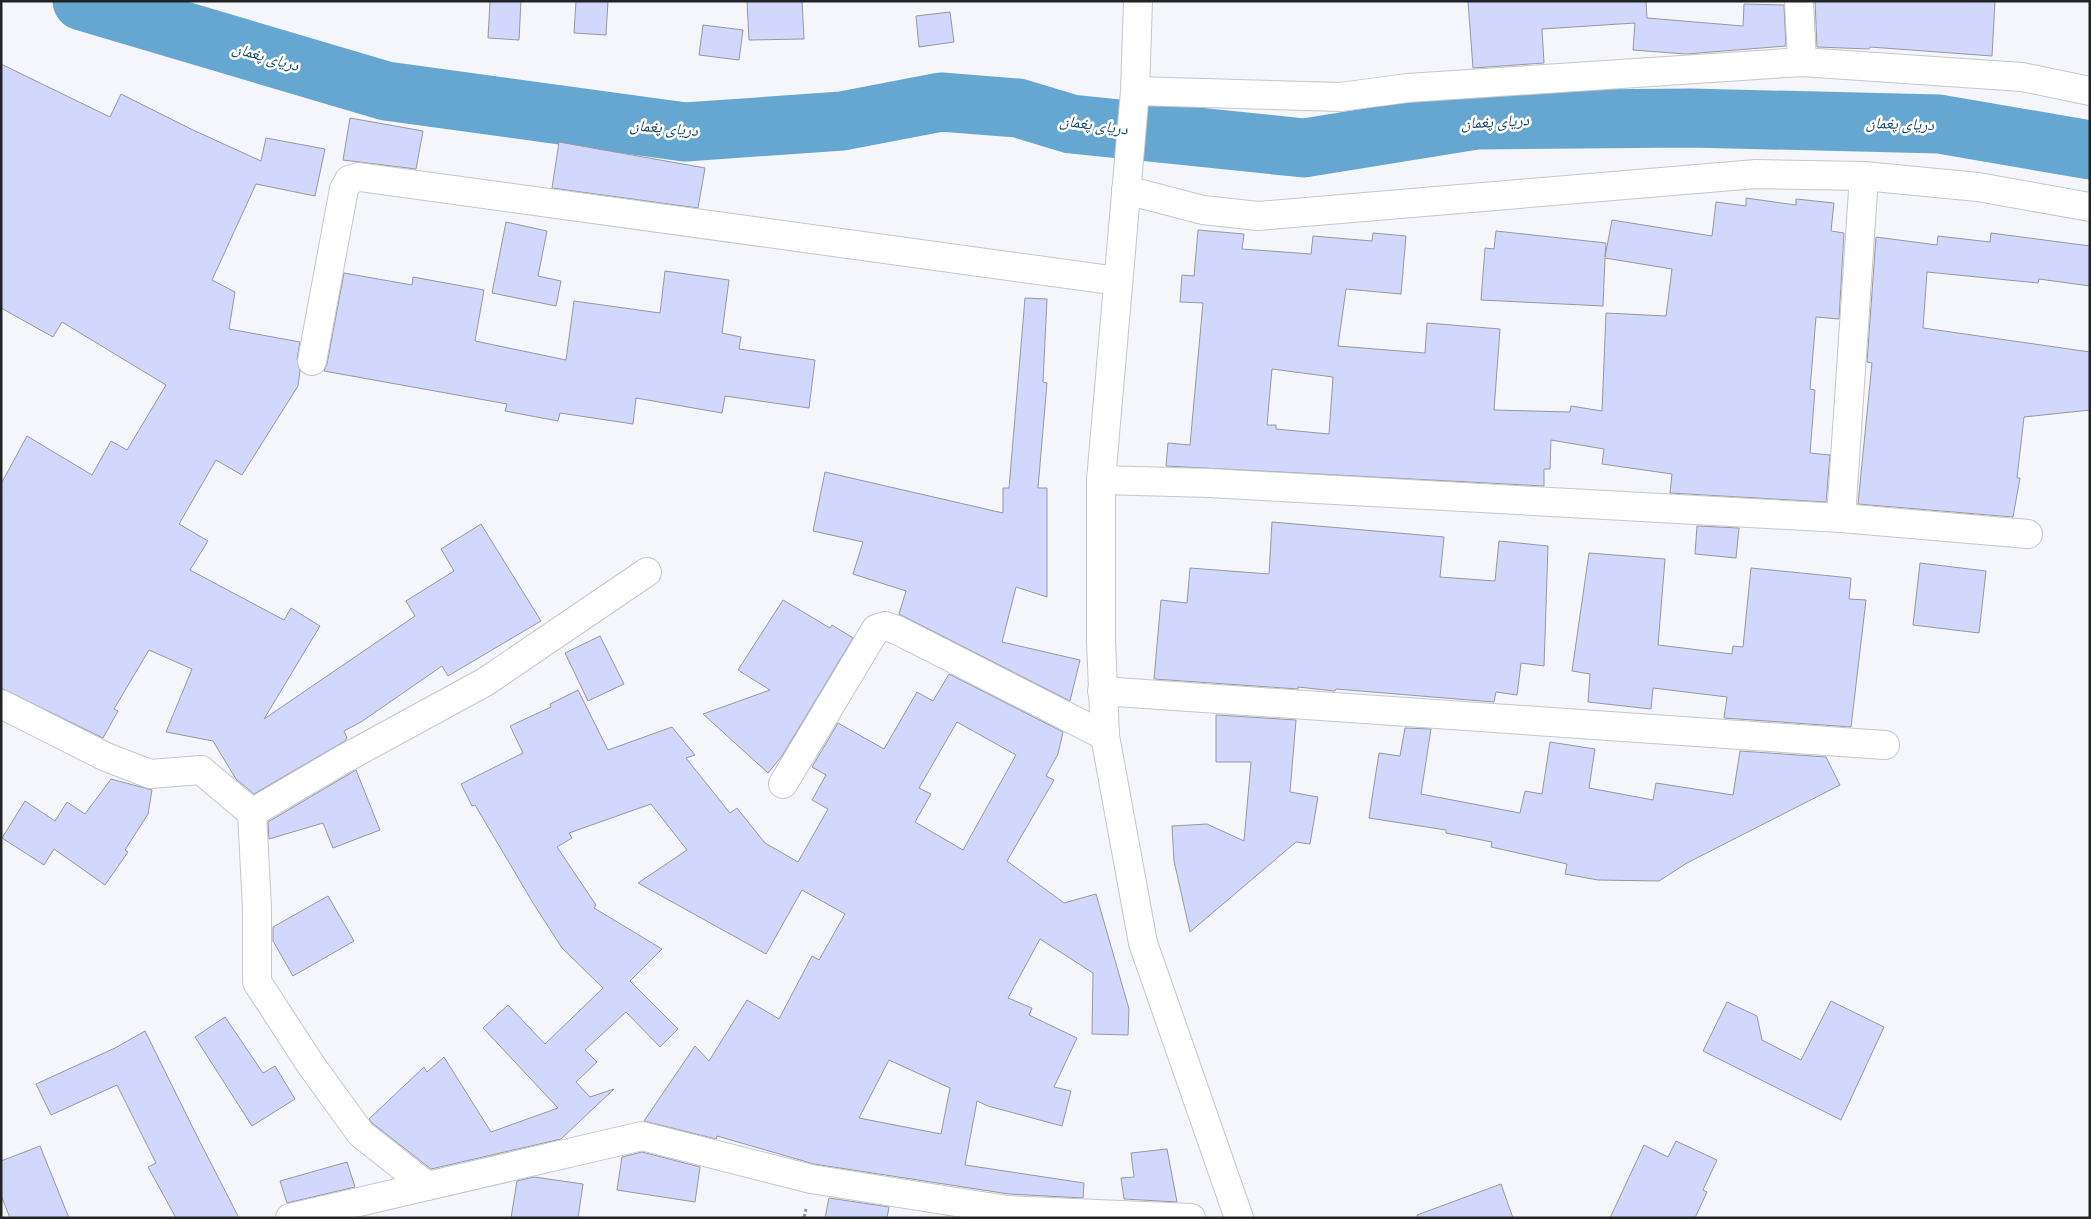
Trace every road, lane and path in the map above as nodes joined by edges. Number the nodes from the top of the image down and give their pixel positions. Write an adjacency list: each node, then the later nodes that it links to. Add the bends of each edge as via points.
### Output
1 (1138, 1): 5 (street)
2 (1799, 1): 3 (street)
3 (1802, 62): 4 (street, via 2022,77); 5 (street, via 1408,88 1340,96)
4 (2090, 92)
5 (1134, 95): 7 (street)
6 (1864, 176): 7 (street, via 1756,174 1258,216 1203,210); 8 (street, via 1978,187); 12 (street)
7 (1126, 190): 9 (street)
8 (2090, 206)
9 (1118, 281): 10 (street, via 359,177 349,180 344,189); 11 (street)
10 (312, 361)
11 (1101, 480): 12 (street, via 1210,482); 15 (street)
12 (1842, 518): 13 (street)
13 (2028, 534)
14 (647, 572): 20 (street, via 485,682)
15 (1102, 691): 17 (street); 18 (street)
16 (1, 704): 20 (street, via 150,774 201,770)
17 (1105, 736): 19 (street, via 885,626 876,629); 24 (street, via 1143,943)
18 (1885, 745)
19 (783, 784)
20 (252, 813): 21 (street, via 258,908 257,982 361,1134)
21 (427, 1186): 22 (street); 23 (street, via 642,1136 811,1178 1007,1210)
22 (290, 1218)
23 (1191, 1218)
24 (1239, 1218)

